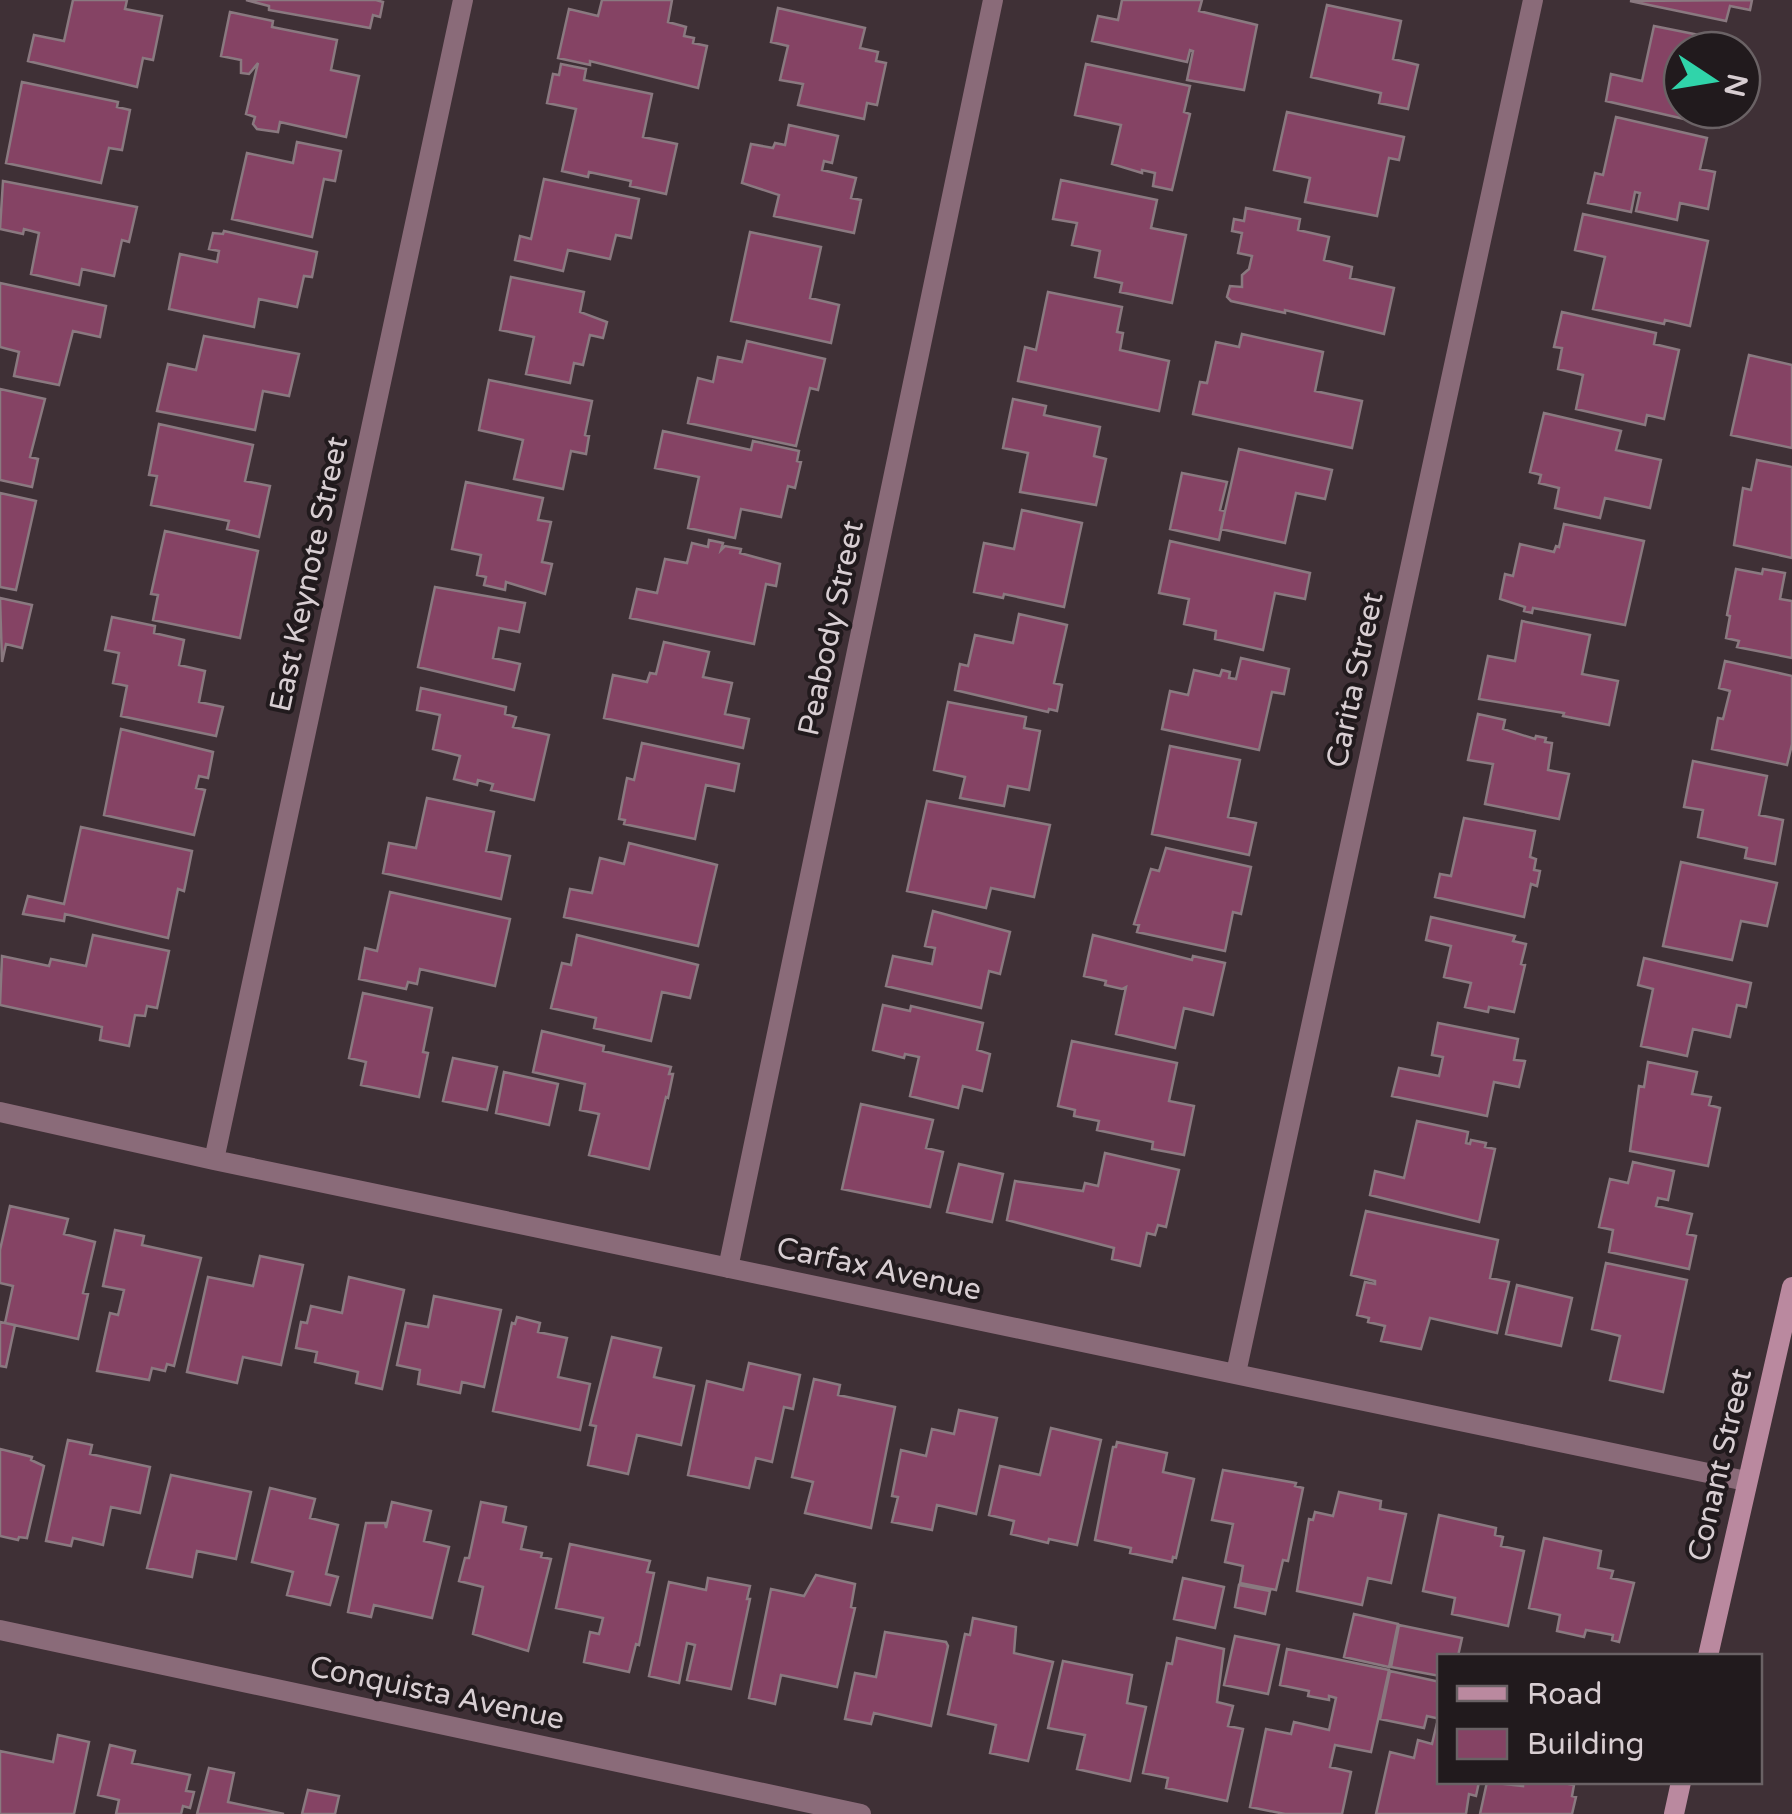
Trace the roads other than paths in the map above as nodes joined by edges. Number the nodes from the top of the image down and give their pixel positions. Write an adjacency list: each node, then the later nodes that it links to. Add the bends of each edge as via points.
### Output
1 (463, 0): 5 (street, East Keynote Street)
2 (993, 0): 6 (street, Peabody Street)
3 (1533, 0): 8 (street, Carita Street)
4 (0, 1112): 5 (street, Carfax Avenue)
5 (214, 1160): 6 (street, Carfax Avenue)
6 (728, 1268): 8 (street, Carfax Avenue)
7 (1792, 1287): 9 (street, Conant Street)
8 (1236, 1373): 9 (street, Carfax Avenue)
9 (1746, 1481): 11 (street, Conant Street)
10 (0, 1630): 13 (street, Conquista Avenue)
11 (1708, 1654)
12 (1681, 1784): 14 (street)
13 (861, 1814)
14 (1674, 1814)

